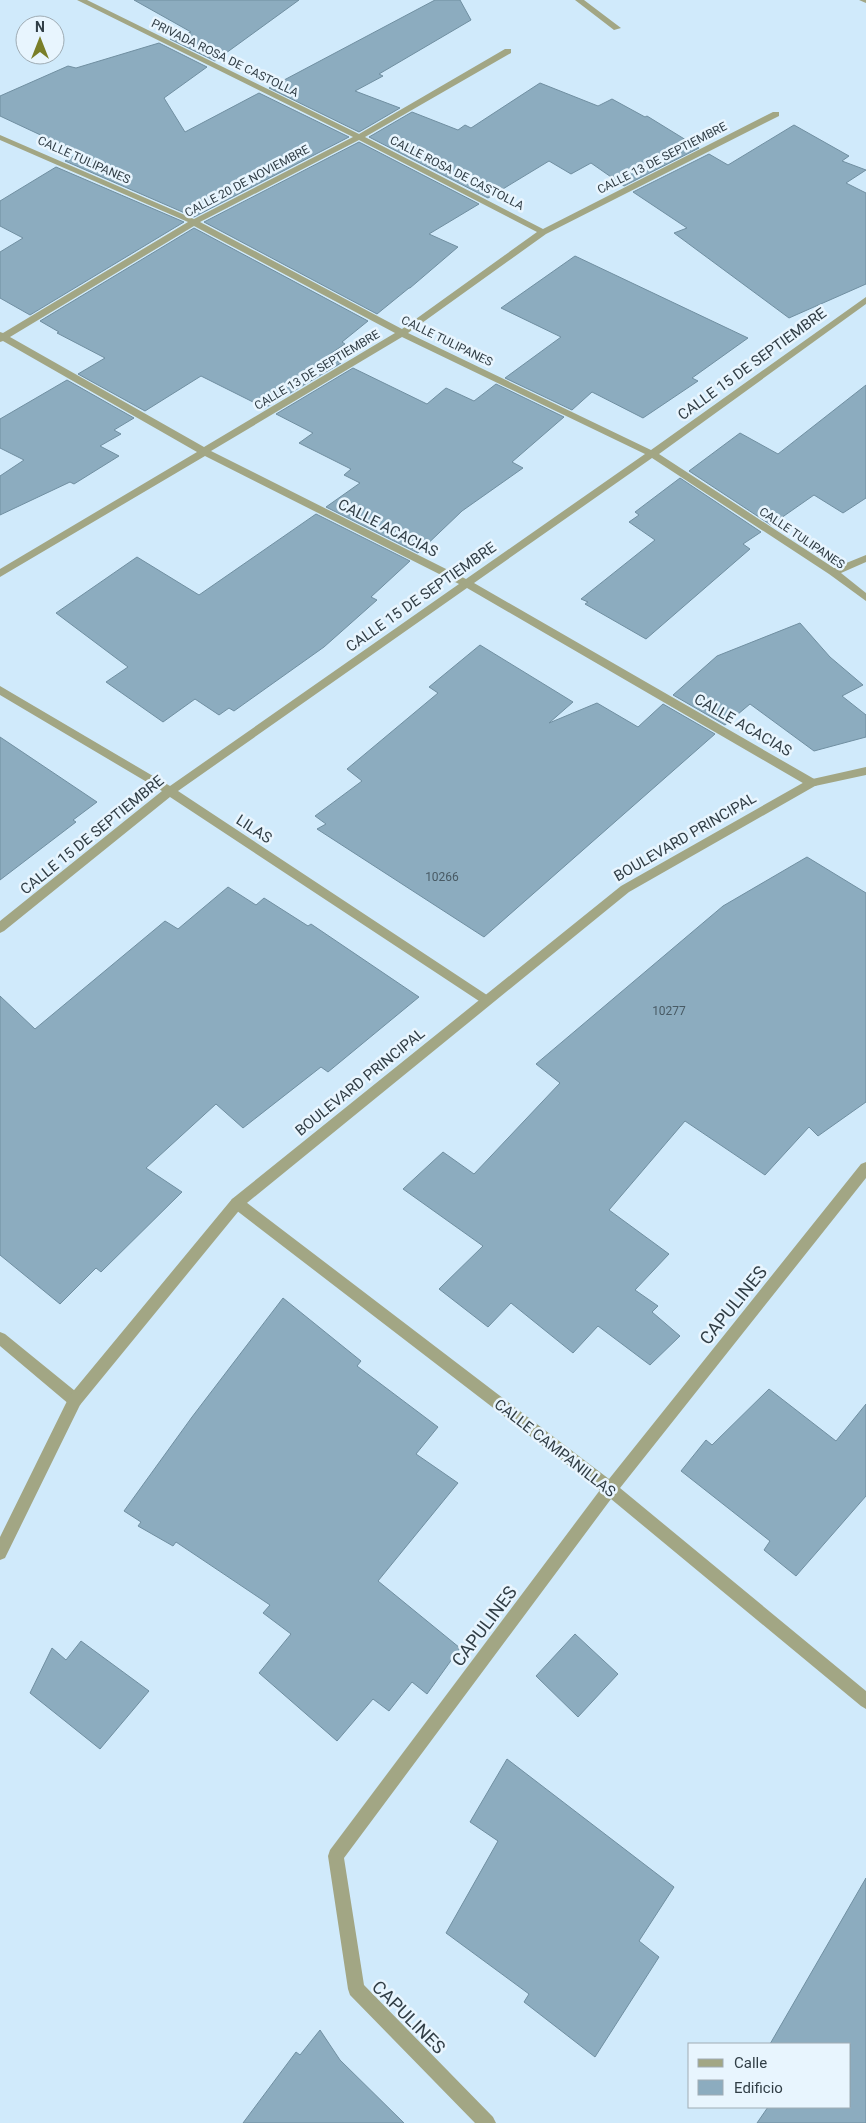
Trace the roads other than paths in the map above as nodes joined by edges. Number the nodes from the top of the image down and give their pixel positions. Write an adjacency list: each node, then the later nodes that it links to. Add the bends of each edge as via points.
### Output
1 (81, 0): 7 (street, PRIVADA ROSA DE CASTOLLA)
2 (579, 0): 3 (street)
3 (618, 28)
4 (508, 51): 7 (street, CALLE 20 DE NOVIEMBRE)
5 (776, 114): 9 (street, CALLE 13 DE SEPTIEMBRE)
6 (0, 137): 8 (street, CALLE TULIPANES)
7 (358, 137): 8 (street, CALLE 20 DE NOVIEMBRE); 9 (street, CALLE ROSA DE CASTOLLA)
8 (194, 222): 11 (street, CALLE TULIPANES); 12 (street, CALLE 20 DE NOVIEMBRE)
9 (543, 232): 11 (street, CALLE 13 DE SEPTIEMBRE)
10 (866, 300): 14 (street, CALLE 15 DE SEPTIEMBRE)
11 (402, 334): 13 (street, CALLE 13 DE SEPTIEMBRE); 14 (street, CALLE TULIPANES)
12 (1, 337): 13 (street, CALLE ACACIAS)
13 (205, 452): 17 (street, CALLE 13 DE SEPTIEMBRE); 18 (street, CALLE ACACIAS)
14 (652, 454): 16 (street, CALLE TULIPANES); 18 (street, CALLE 15 DE SEPTIEMBRE)
15 (866, 558): 16 (street)
16 (833, 572): 19 (street, CALLE TULIPANES)
17 (0, 574)
18 (466, 583): 22 (street, CALLE ACACIAS); 23 (street, CALLE 15 DE SEPTIEMBRE)
19 (866, 598)
20 (0, 690): 23 (street, LILAS)
21 (866, 771): 22 (street, BOULEVARD PRINCIPAL)
22 (812, 783): 25 (street, BOULEVARD PRINCIPAL, via 625,889)
23 (170, 791): 24 (street, CALLE 15 DE SEPTIEMBRE); 25 (street, LILAS)
24 (0, 928)
25 (486, 1000): 27 (street, BOULEVARD PRINCIPAL)
26 (866, 1168): 30 (street, CAPULINES)
27 (237, 1203): 29 (street, BOULEVARD PRINCIPAL); 30 (street, CALLE CAMPANILLAS)
28 (0, 1338): 29 (street)
29 (75, 1400): 31 (street, BOULEVARD PRINCIPAL)
30 (610, 1490): 32 (street, CALLE CAMPANILLAS); 33 (street, CAPULINES, via 336,1856 356,1989)
31 (0, 1553)
32 (866, 1701)
33 (487, 2123)

